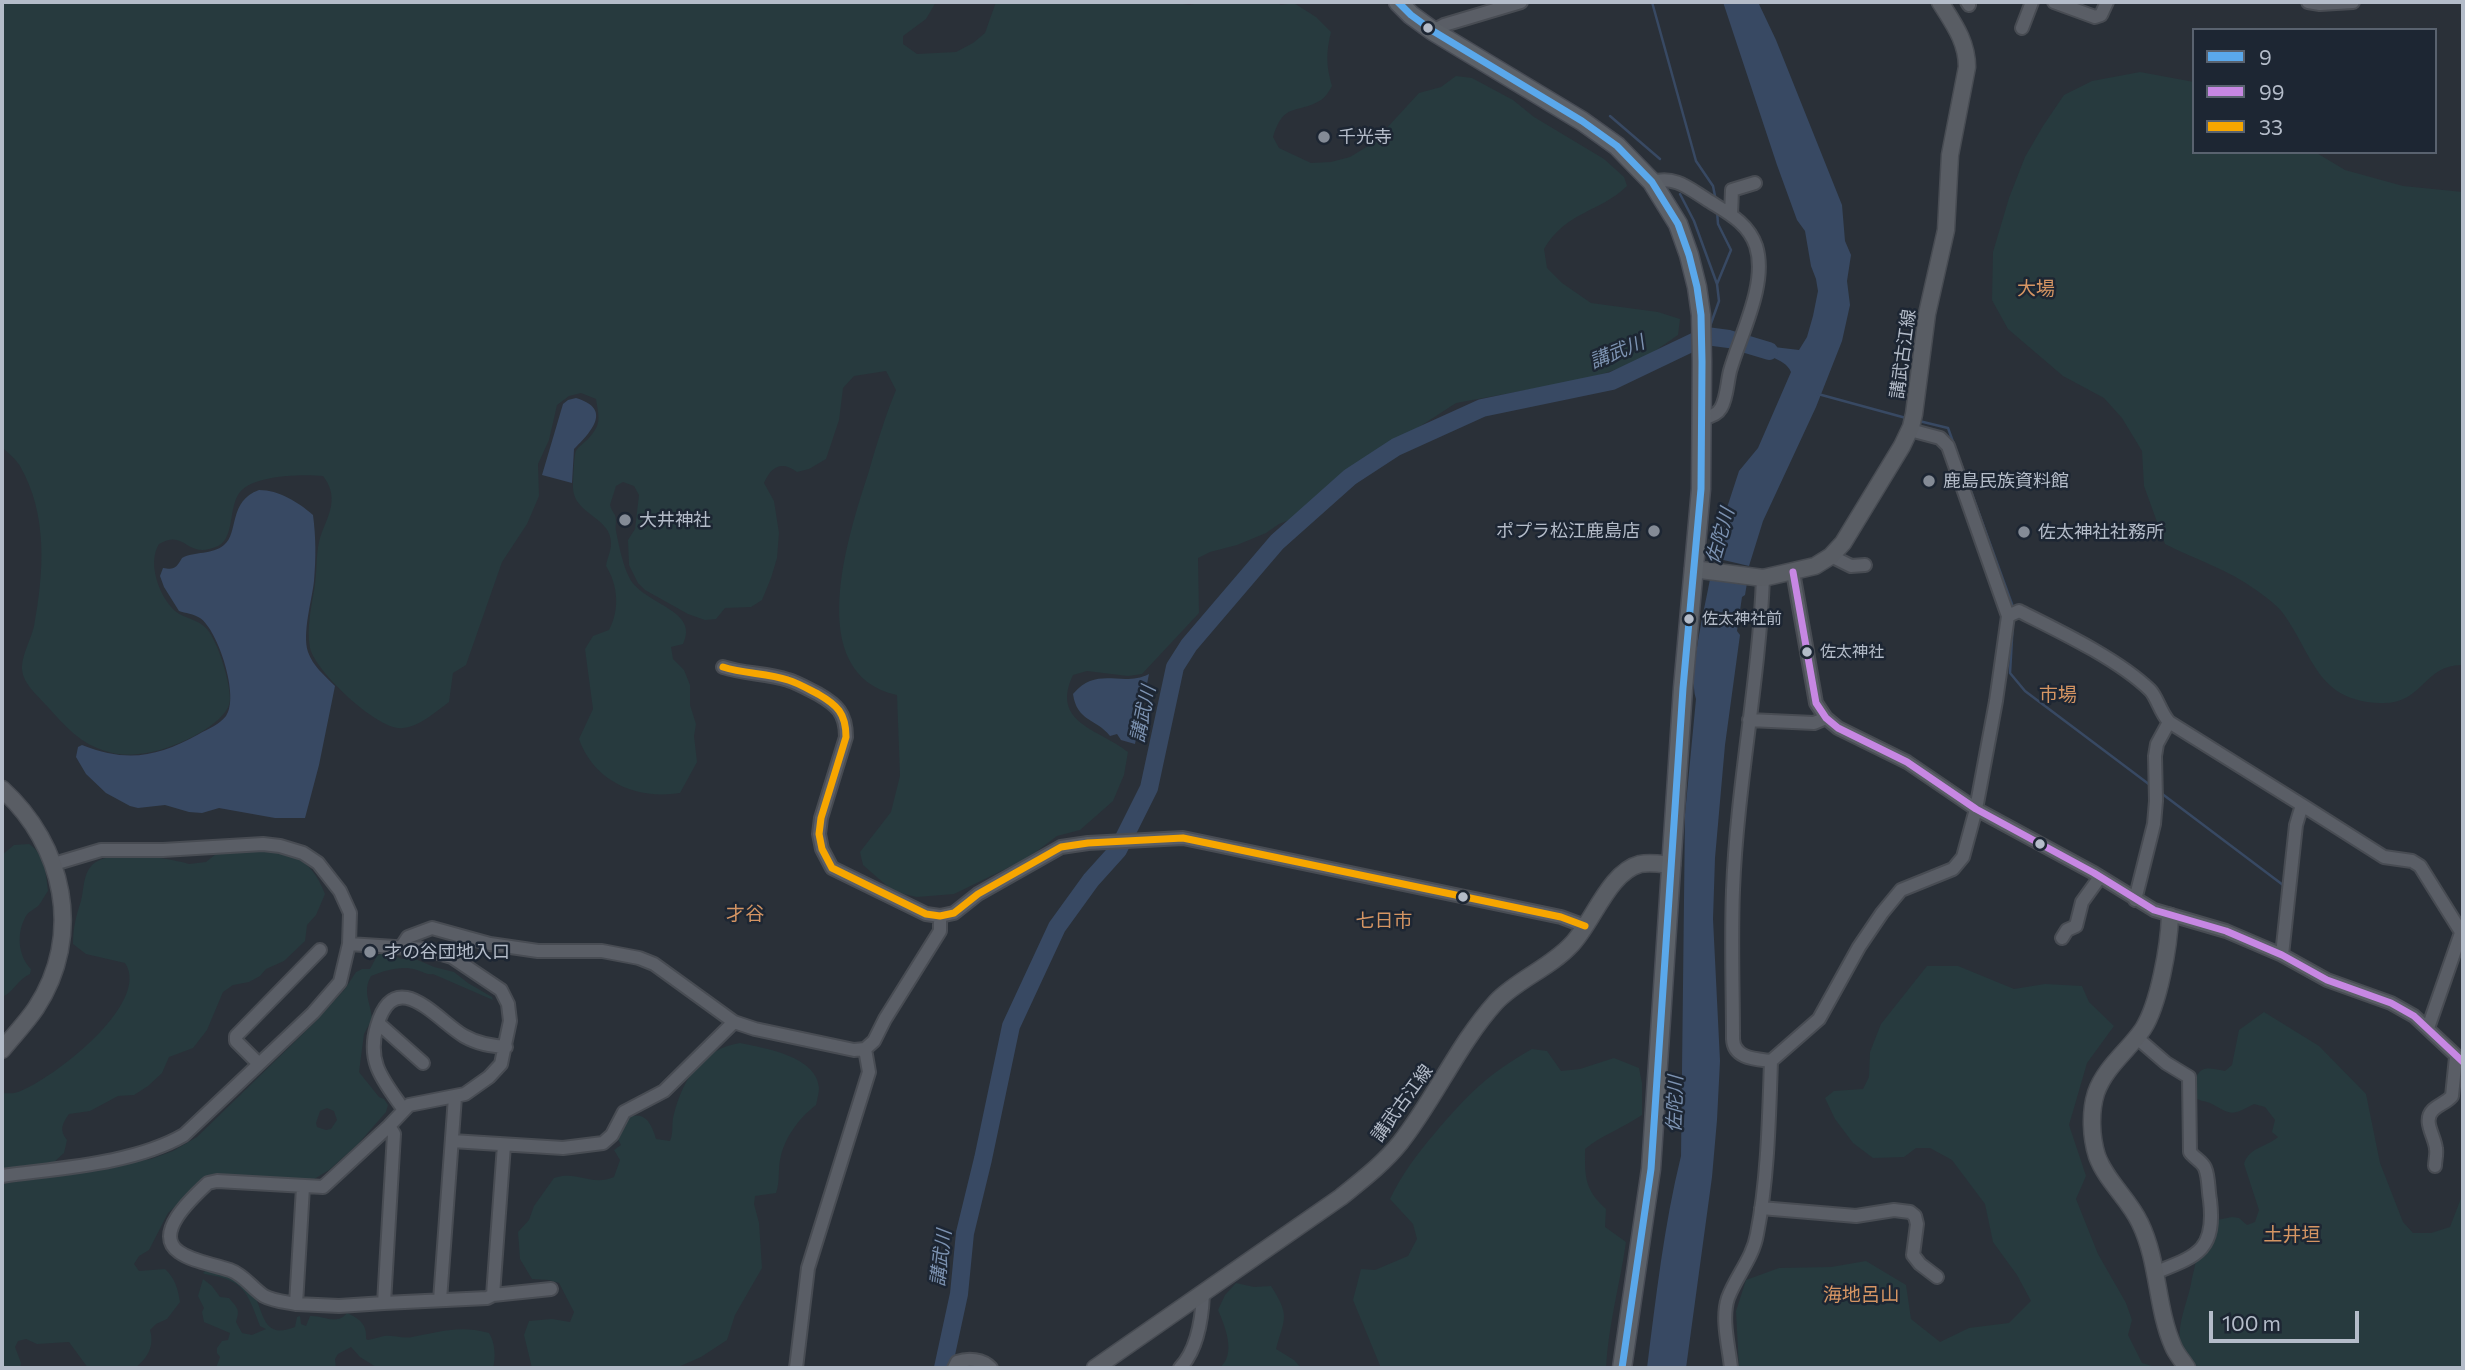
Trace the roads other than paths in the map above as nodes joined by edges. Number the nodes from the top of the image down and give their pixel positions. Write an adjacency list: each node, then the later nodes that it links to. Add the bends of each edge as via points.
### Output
1 (1398, 2): 10 (main road)
2 (1521, 2): 10 (street)
3 (1940, 2): 15 (main road, 講武古江線, via 1962,37 1967,67 1950,155 1946,230 1927,314)
4 (2032, 2): 9 (street)
5 (2054, 2): 6 (street, via 2095,17)
6 (2107, 2)
7 (2308, 2): 8 (street)
8 (2353, 2)
9 (2022, 28)
10 (1433, 31): 11 (main road, via 1582,121 1617,146)
11 (1652, 182): 13 (street, via 1675,180); 14 (main road, via 1682,234 1697,287)
12 (1755, 183): 13 (street, via 1732,190)
13 (1731, 215): 14 (street, via 1748,229 1757,248 1756,289 1720,410)
14 (1703, 418): 18 (main road)
15 (1912, 423): 16 (main road, 講武古江線, via 1884,477); 21 (street, via 1948,446)
16 (1830, 556): 17 (street, via 1851,566); 19 (main road, 講武古江線)
17 (1865, 565)
18 (1700, 569): 20 (main road, 講武古江線); 30 (main road)
19 (1793, 572): 20 (main road, 講武古江線); 23 (street, via 1814,694)
20 (1757, 578): 24 (street, via 1761,625)
21 (2012, 614): 25 (street, via 2019,611 2121,669 2152,691); 28 (street)
22 (723, 667): 33 (street, via 786,679 842,712 846,737 821,818 822,849 832,867 908,907)
23 (1826, 718): 24 (street, via 1814,723); 28 (street, via 1907,762)
24 (1749, 720): 50 (street, via 1733,890 1733,1046 1742,1055)
25 (2169, 722): 27 (street); 32 (street, via 2157,744 2154,824)
26 (2, 789): 29 (main road, via 31,820)
27 (2301, 805): 36 (street, via 2385,857 2420,866); 41 (street)
28 (1976, 809): 31 (street); 50 (street, via 1958,864 1901,890 1859,947 1819,1019)
29 (54, 864): 38 (street, via 101,850 263,844 290,848 318,863 340,891 350,914); 47 (main road, via 63,908 57,958 37,1006)
30 (1672, 865): 35 (main road, 講武古江線, via 1641,864 1626,870); 75 (main road, via 1651,1169)
31 (2100, 877): 32 (street); 37 (street, via 2082,902 2077,926)
32 (2136, 900): 34 (street)
33 (940, 916): 35 (street, via 1061,847 1199,840); 48 (street, via 940,930)
34 (2170, 916): 41 (street, via 2226,930); 45 (main road, via 2170,940 2151,1010)
35 (1585, 926): 65 (main road, 講武古江線, via 1563,953 1498,1000 1400,1143 1374,1171)
36 (2462, 934): 44 (street)
37 (2062, 937)
38 (349, 944): 39 (street); 51 (street, via 340,982)
39 (402, 946): 42 (street, via 408,937 432,928 514,948 601,951 639,958); 46 (street, via 452,957 501,990 510,1012)
40 (320, 950): 51 (street, via 236,1036)
41 (2282, 955): 44 (street, via 2327,979 2391,1003)
42 (734, 1022): 48 (street, via 836,1047); 57 (street, via 664,1091 624,1112 603,1143 563,1148)
43 (378, 1023): 46 (street, via 393,1001 413,998 467,1038); 52 (street); 54 (street, via 374,1061)
44 (2428, 1028): 49 (street)
45 (2136, 1037): 62 (main road, via 2105,1074 2096,1094 2093,1136 2098,1157 2140,1222); 62 (street, via 2189,1077 2190,1152 2204,1166 2211,1210 2211,1233 2205,1245)
46 (506, 1047): 53 (street, via 501,1064 489,1077)
47 (2, 1049)
48 (865, 1049): 70 (street, via 869,1072 808,1268)
49 (2455, 1055): 58 (street, via 2452,1096 2432,1110 2428,1119 2436,1147)
50 (1771, 1061): 61 (street)
51 (259, 1063): 59 (street, via 207,1116 163,1147)
52 (423, 1063)
53 (455, 1097): 54 (street, via 418,1102); 56 (street)
54 (404, 1110): 55 (street)
55 (390, 1126): 60 (street, via 323,1187); 68 (street, via 394,1134)
56 (452, 1141): 57 (street); 67 (street)
57 (504, 1145): 66 (street)
58 (2435, 1166)
59 (2, 1176)
60 (303, 1187): 69 (street); 69 (street, via 208,1183 171,1225 169,1234 177,1252 231,1270 267,1297)
61 (1761, 1208): 63 (street, via 1856,1216 1910,1212 1917,1224 1913,1255); 76 (street, via 1749,1261 1728,1299)
62 (2154, 1273): 77 (main road, via 2166,1327)
63 (1937, 1277)
64 (551, 1289): 66 (street)
65 (1203, 1294): 73 (main road, 講武古江線); 74 (street, via 1203,1315 1191,1354)
66 (493, 1295): 67 (street)
67 (440, 1300): 68 (street)
68 (384, 1303): 69 (street)
69 (296, 1304)
70 (796, 1368)
71 (954, 1368): 72 (street, via 963,1360 983,1362)
72 (991, 1368)
73 (1095, 1368)
74 (1180, 1368)
75 (1622, 1368)
76 (1731, 1368)
77 (2188, 1368)

